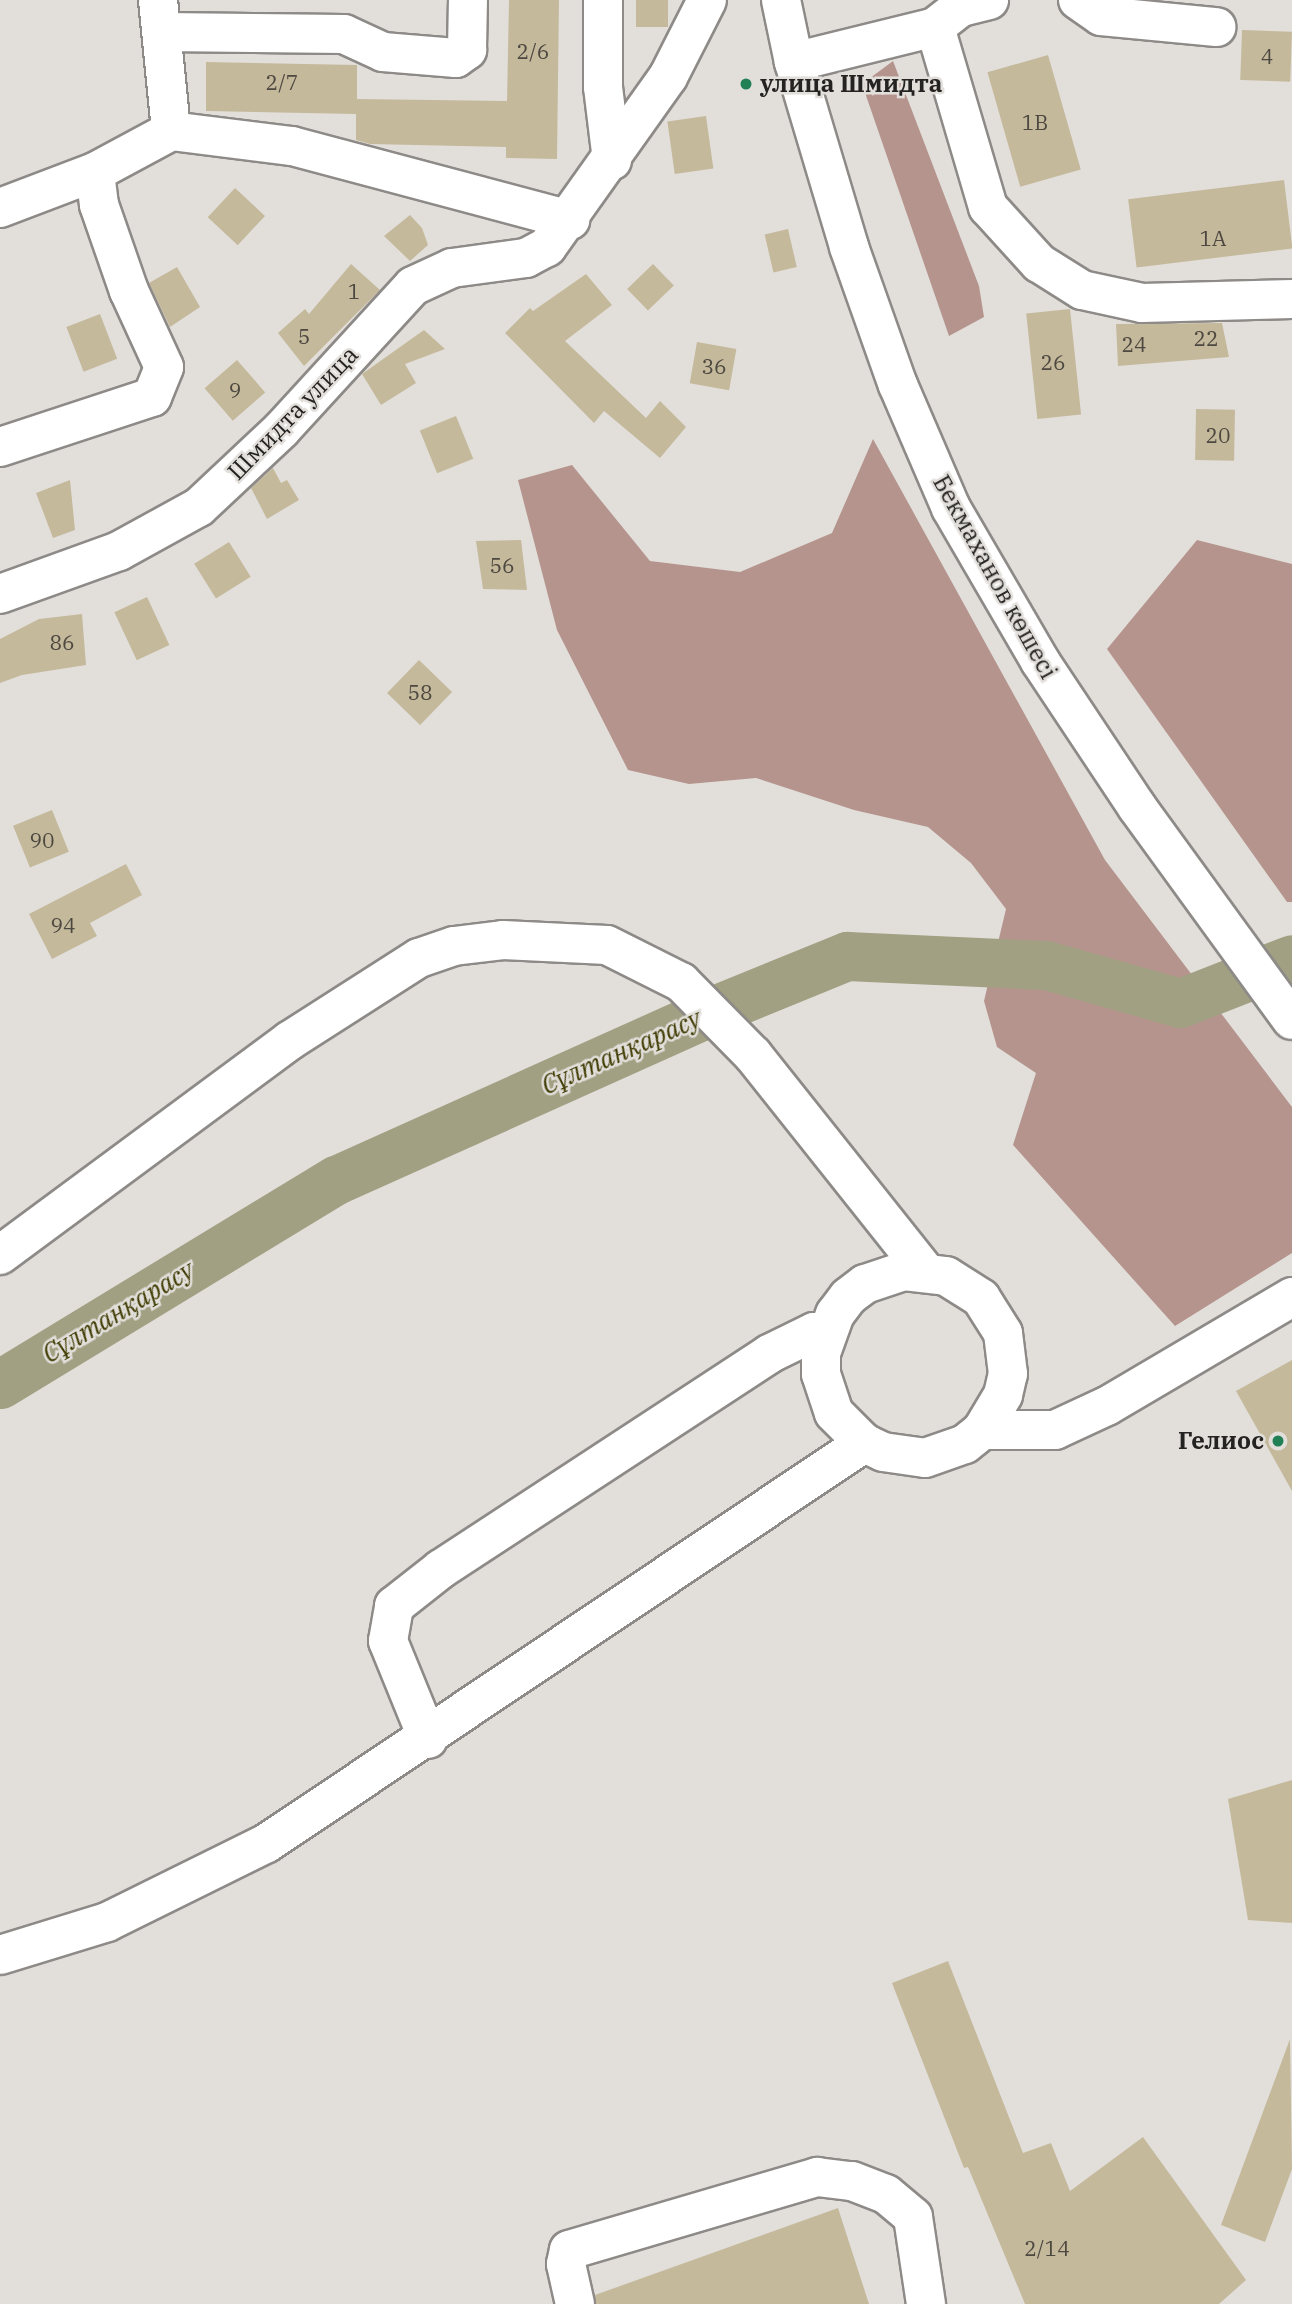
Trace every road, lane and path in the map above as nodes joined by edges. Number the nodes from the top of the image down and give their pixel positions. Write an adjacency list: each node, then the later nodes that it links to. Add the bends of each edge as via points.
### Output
1 (468, 0): 7 (street, via 467,50 456,58 383,52 344,34)
2 (603, 0): 12 (street, via 603,87)
3 (707, 0): 12 (street, via 668,77)
4 (781, 0): 10 (street, Бекмаханов көшесі)
5 (989, 0): 8 (street, via 961,7)
6 (1093, 5): 9 (street)
7 (160, 16): 11 (street)
8 (935, 27): 10 (street); 16 (street, via 988,207 1039,263 1082,290 1142,303)
9 (1216, 27)
10 (794, 62): 19 (street, Бекмаханов көшесі, via 849,247 898,385 950,509 1040,662)
11 (172, 131): 13 (street); 15 (street, via 292,146)
12 (612, 160): 15 (street)
13 (95, 172): 14 (street); 17 (street, via 99,205 129,291 164,367 152,397)
14 (0, 208)
15 (570, 220): 18 (street, Шмидта улица, via 547,247 526,258 452,268 413,286 281,430 200,507 119,551)
16 (1292, 299)
17 (0, 447)
18 (0, 594)
19 (1292, 1020)
20 (0, 1255): 21 (street, via 289,1041 408,965 454,946 503,940 607,945 681,982 753,1055)
21 (925, 1271): 23 (street, via 894,1273 865,1284 848,1297); 24 (street, via 964,1284 994,1314 1003,1333 1008,1374 1003,1395)
22 (1292, 1297): 24 (street, via 1107,1406 1055,1430)
23 (826, 1333): 25 (street, via 821,1363 826,1394 834,1413); 26 (street, via 814,1332 769,1354 441,1569 394,1606 388,1641)
24 (982, 1430): 25 (street, via 965,1444 925,1458 893,1455)
25 (864, 1443): 26 (street)
26 (428, 1739): 27 (street, via 267,1843 107,1922)
27 (0, 1955)
28 (575, 2304): 29 (street, via 566,2264 569,2250 817,2177 852,2181 886,2194 913,2217)
29 (926, 2304)

